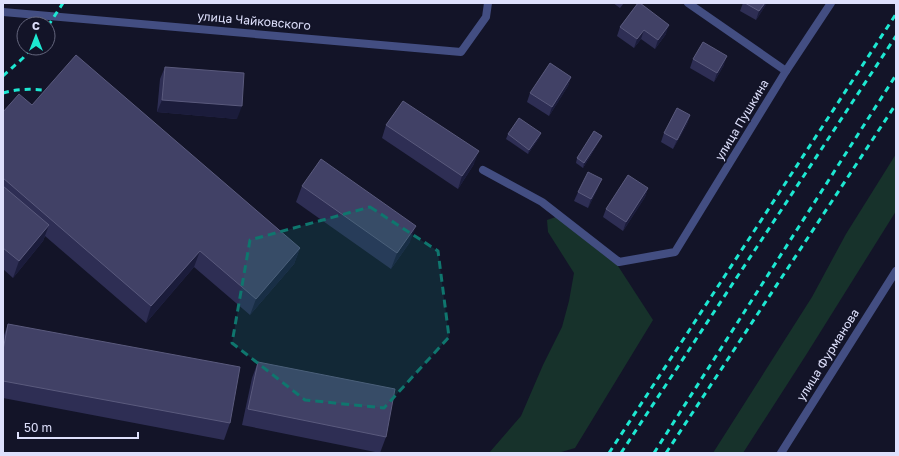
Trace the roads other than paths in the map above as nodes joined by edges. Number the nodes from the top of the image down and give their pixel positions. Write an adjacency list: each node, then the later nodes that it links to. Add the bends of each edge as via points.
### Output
1 (488, 3): 4 (street, улица Чайковского, via 486,17 461,52)
2 (688, 3): 5 (street)
3 (831, 3): 5 (street, улица Пушкина)
4 (3, 12)
5 (786, 71): 6 (street, улица Пушкина, via 675,252 619,262 542,202)
6 (483, 170)
7 (896, 271): 8 (street, улица Фурманова)
8 (781, 453)

